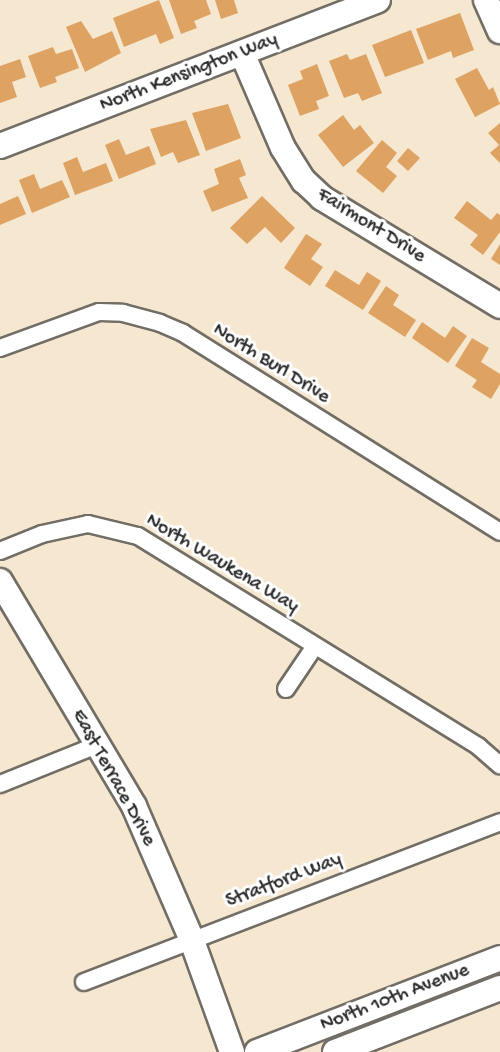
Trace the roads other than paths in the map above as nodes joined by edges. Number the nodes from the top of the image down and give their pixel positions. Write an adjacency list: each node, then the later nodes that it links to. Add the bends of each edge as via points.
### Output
1 (378, 0): 4 (street, North Kensington Way)
2 (486, 0): 3 (street)
3 (500, 31)
4 (242, 53): 5 (street, North Kensington Way); 6 (street, Fairmont Drive, via 283,148 304,181 322,198)
5 (0, 146)
6 (500, 306)
7 (0, 348): 8 (street, North Burl Drive, via 99,312 123,313 160,323 183,333)
8 (500, 532)
9 (0, 551): 11 (street, North Waukena Way, via 66,527 88,524 124,530 153,543)
10 (0, 581): 13 (street, East Terrace Drive)
11 (315, 646): 12 (street); 14 (street, North Waukena Way, via 479,747)
12 (286, 689)
13 (97, 745): 15 (street); 17 (street, East Terrace Drive, via 134,806)
14 (500, 765)
15 (0, 784)
16 (500, 822): 17 (street, Stratford Way)
17 (191, 939): 19 (street, Stratford Way); 21 (street, East Terrace Drive)
18 (500, 958): 22 (street, North 10th Avenue)
19 (84, 982)
20 (500, 988): 23 (street, North 10th Avenue)
21 (232, 1052)
22 (256, 1052)
23 (335, 1052)

